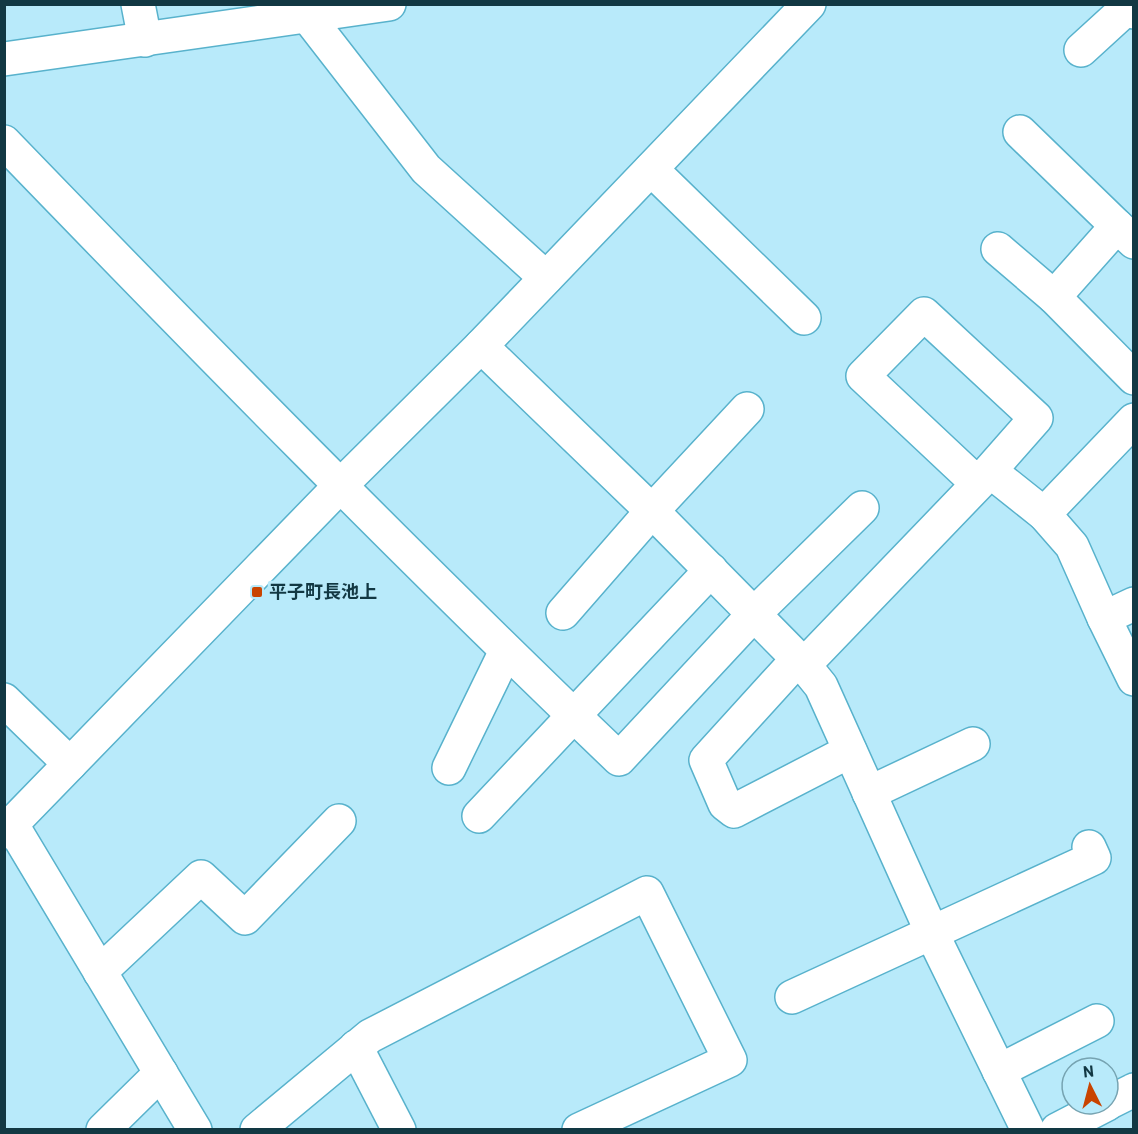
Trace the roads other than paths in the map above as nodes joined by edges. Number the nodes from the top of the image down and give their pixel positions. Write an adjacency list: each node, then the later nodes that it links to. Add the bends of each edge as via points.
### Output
1 (138, 4): 6 (street)
2 (389, 4): 5 (street)
3 (794, 10): 11 (street)
4 (1134, 12): 7 (street, via 1128,7)
5 (293, 14): 6 (street); 14 (street, via 426,169)
6 (145, 40): 8 (street)
7 (1081, 50)
8 (4, 59)
9 (1020, 132): 12 (street)
10 (4, 142): 22 (street)
11 (651, 169): 14 (street); 16 (street)
12 (1125, 234): 15 (street)
13 (998, 249): 15 (street)
14 (546, 278): 17 (street)
15 (1054, 297): 18 (street)
16 (804, 318)
17 (481, 346): 22 (street); 24 (street)
18 (1134, 378)
19 (747, 409): 24 (street)
20 (1134, 420): 25 (street)
21 (984, 478): 21 (street, via 1036,418 924,314 863,376); 25 (street); 32 (street)
22 (341, 486): 31 (street); 38 (street)
23 (862, 508): 29 (street)
24 (652, 511): 26 (street); 28 (street)
25 (1044, 514): 30 (street, via 1072,546)
26 (711, 570): 29 (street); 35 (street)
27 (1134, 604): 30 (street)
28 (563, 613)
29 (753, 614): 32 (street); 35 (street, via 619,759)
30 (1104, 618): 33 (street)
31 (506, 651): 35 (street); 39 (street)
32 (801, 662): 37 (street, via 821,686); 37 (street, via 706,760 725,804 734,811)
33 (1134, 679)
34 (4, 700): 38 (street)
35 (573, 715): 41 (street)
36 (974, 744): 40 (street)
37 (850, 751): 40 (street)
38 (70, 764): 43 (street)
39 (449, 768)
40 (869, 793): 45 (street)
41 (479, 816)
42 (339, 821): 46 (street, via 245,918 201,877)
43 (8, 828): 46 (street)
44 (1089, 848): 45 (street, via 1094,858)
45 (933, 932): 47 (street); 50 (street)
46 (100, 972): 51 (street)
47 (792, 998)
48 (1097, 1021): 50 (street)
49 (356, 1047): 57 (street); 58 (street); 59 (street, via 370,1036 647,893 730,1060)
50 (999, 1071): 60 (street)
51 (161, 1074): 55 (street); 56 (street)
52 (1134, 1090): 53 (street)
53 (1120, 1097)
54 (1084, 1116): 61 (street)
55 (103, 1130)
56 (195, 1130)
57 (257, 1130)
58 (399, 1130)
59 (579, 1130)
60 (1028, 1130)
61 (1057, 1130)

